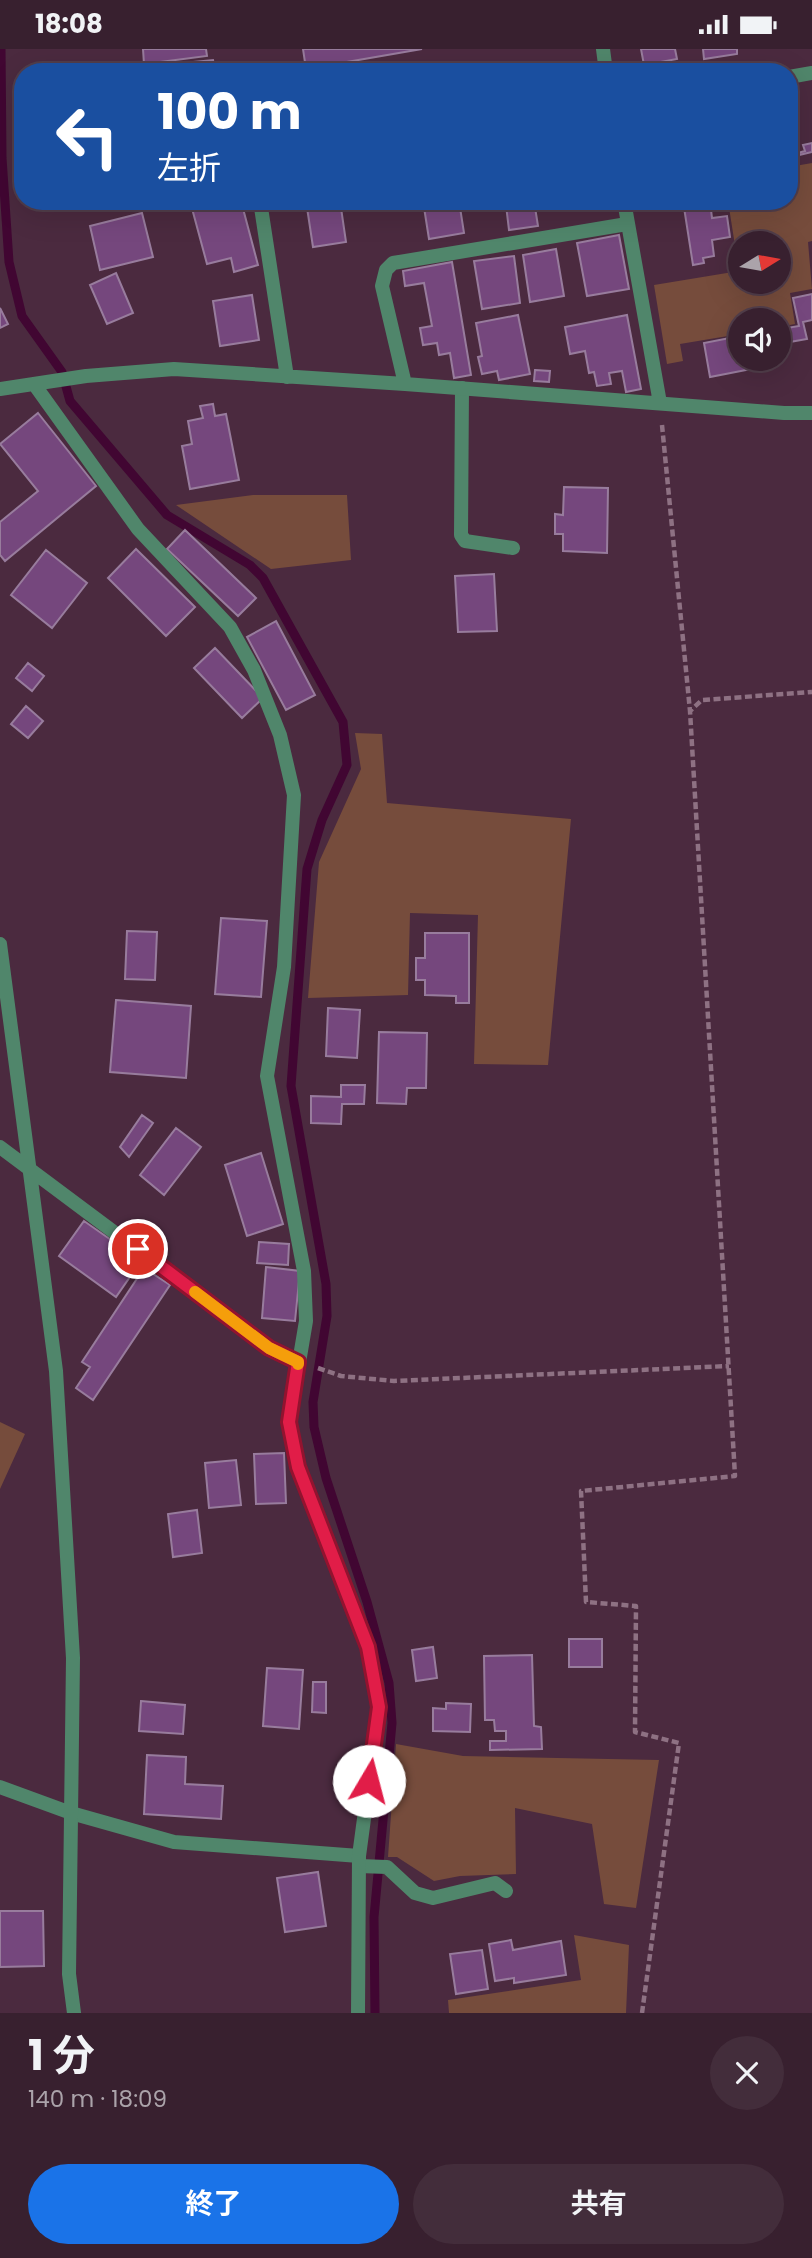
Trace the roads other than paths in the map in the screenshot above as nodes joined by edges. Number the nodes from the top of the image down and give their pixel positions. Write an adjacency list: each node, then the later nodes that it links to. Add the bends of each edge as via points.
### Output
1 (261, 210): 4 (street)
2 (625, 210): 3 (street)
3 (627, 225): 6 (street, via 393,263 382,286); 9 (street)
4 (287, 377): 5 (street, via 173,369); 6 (street)
5 (41, 383): 8 (street); 15 (street, via 138,529 230,627 254,670 280,735 294,795 284,967 267,1076 304,1272 306,1321)
6 (405, 384): 7 (street)
7 (462, 388): 9 (street); 11 (street, via 461,535 465,541)
8 (0, 389)
9 (660, 403): 10 (street)
10 (812, 413)
11 (513, 548)
12 (0, 944): 14 (street)
13 (0, 1147): 14 (street)
14 (29, 1167): 15 (street, via 269,1348); 17 (street, via 56,1371 73,1658)
15 (298, 1362): 18 (street, via 289,1422 298,1467 368,1647 379,1707)
16 (0, 1787): 17 (street)
17 (71, 1812): 18 (street, via 174,1842); 20 (street, via 69,1974)
18 (359, 1863): 19 (street, via 387,1867 415,1893 433,1898 495,1883); 21 (street)
19 (506, 1891)
20 (74, 2013)
21 (358, 2013)

